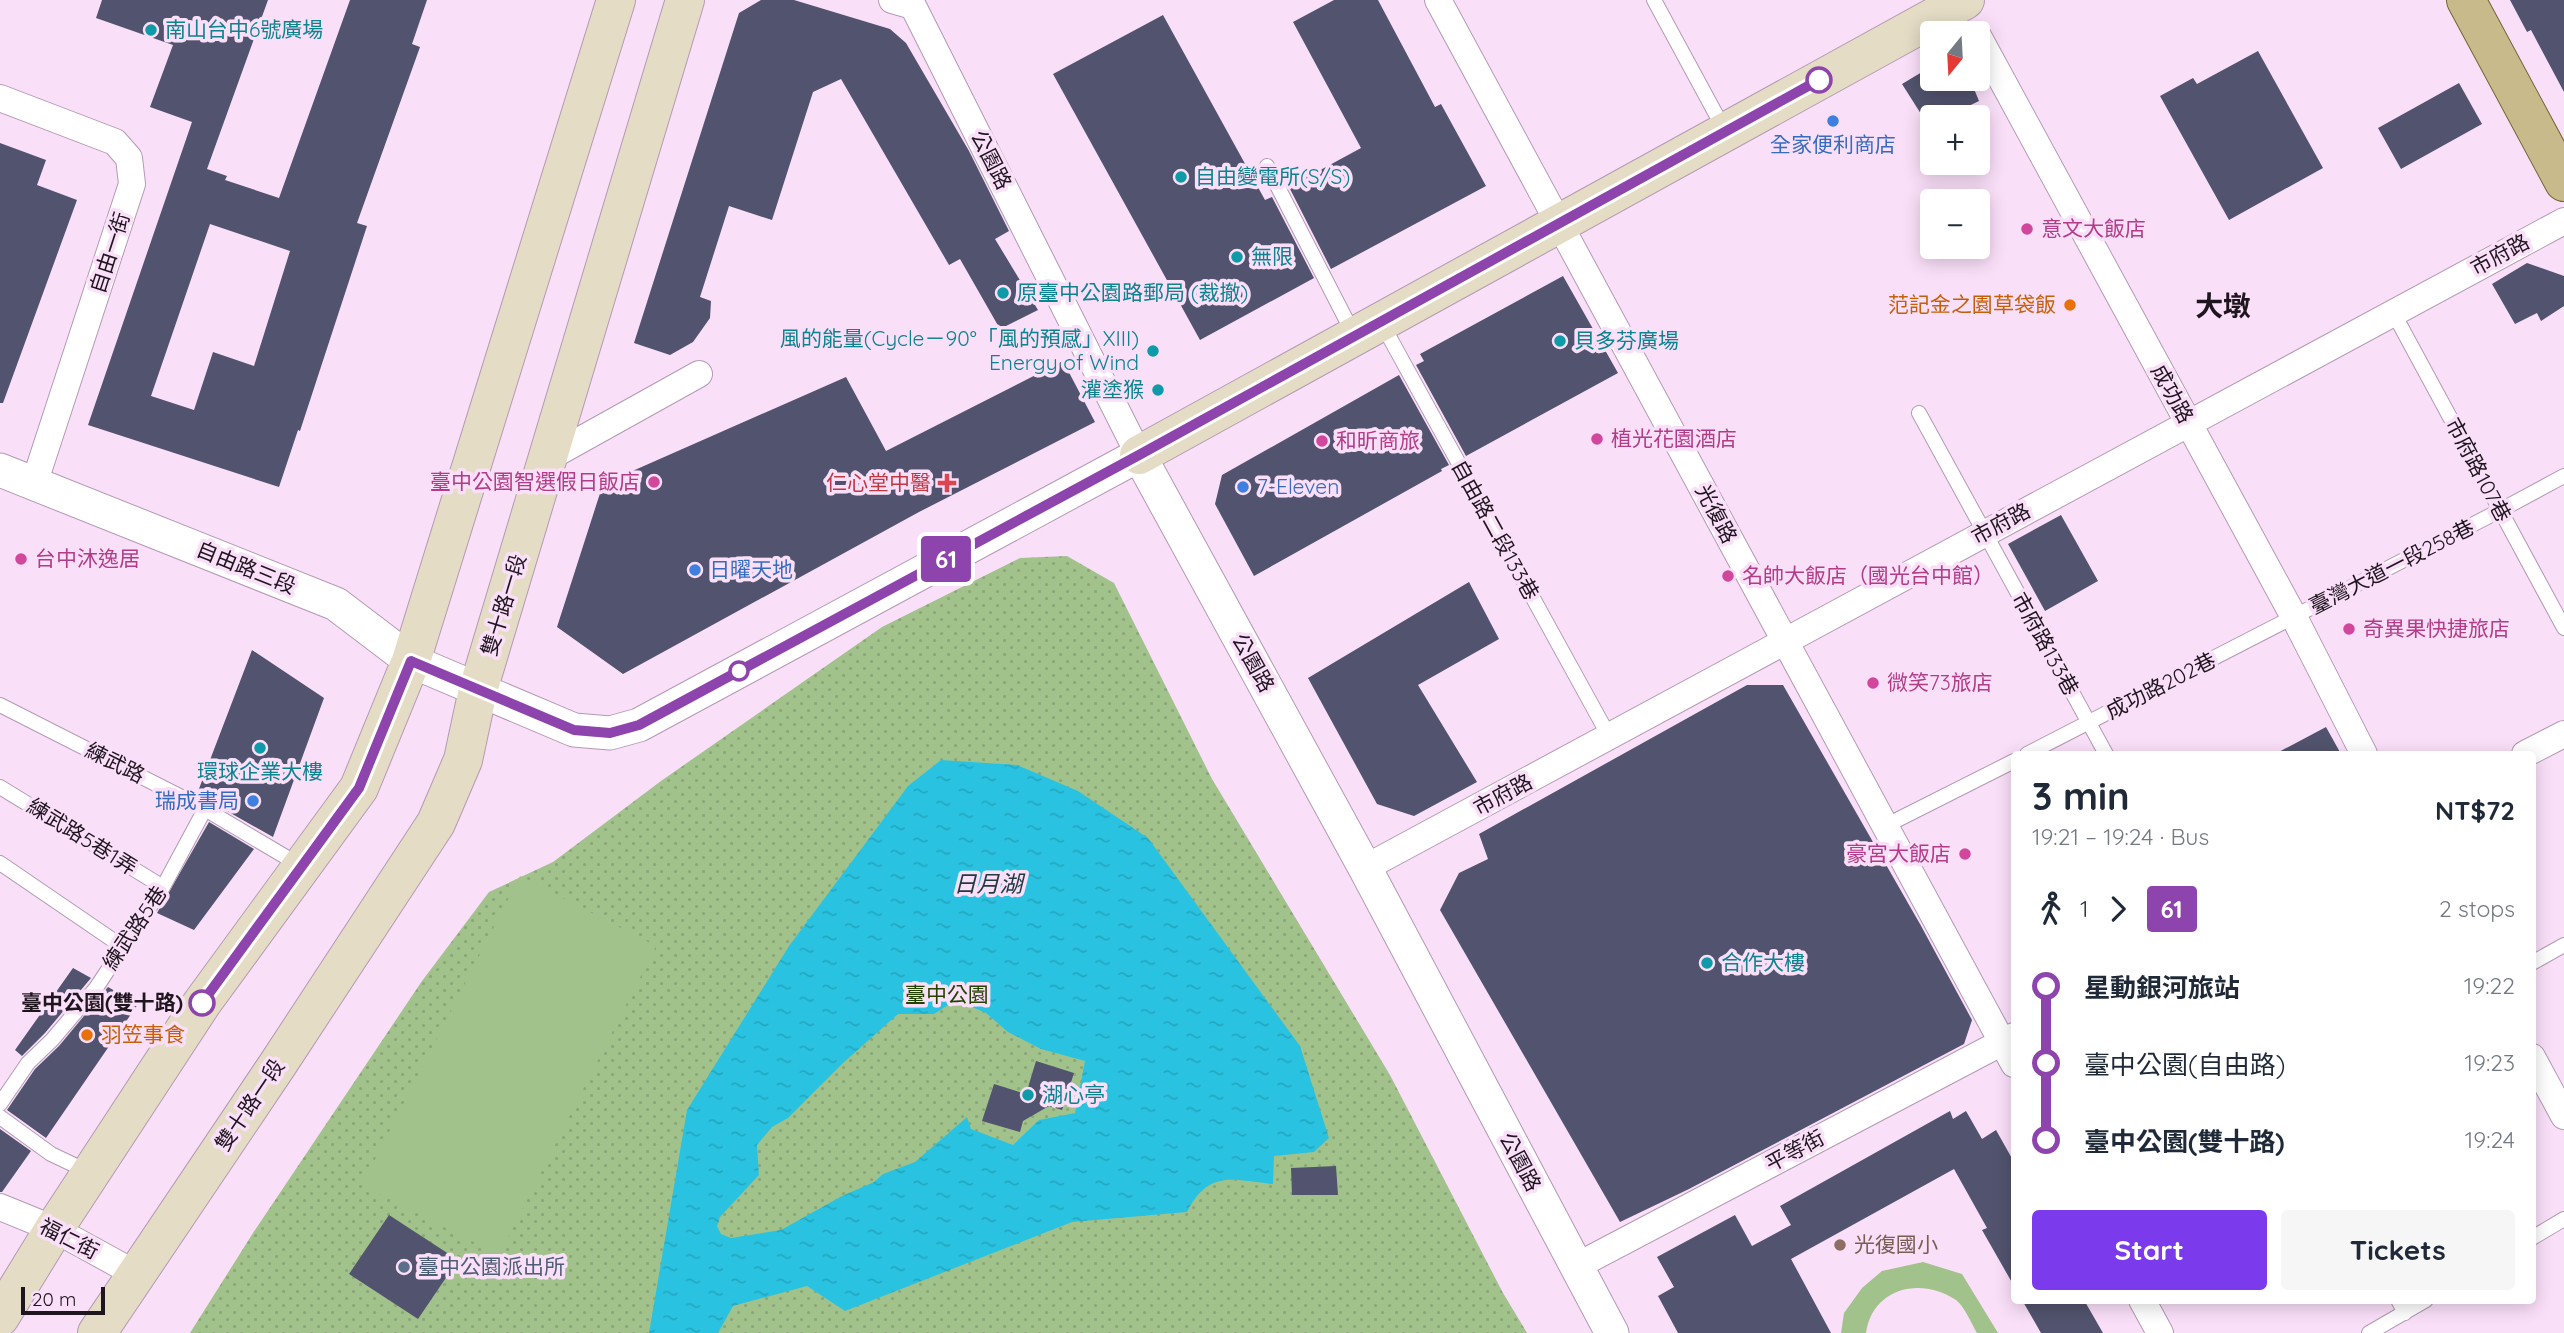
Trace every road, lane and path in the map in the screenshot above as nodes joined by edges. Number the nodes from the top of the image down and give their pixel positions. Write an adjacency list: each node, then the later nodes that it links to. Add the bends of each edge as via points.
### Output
1 (616, 0): 29 (main road)
2 (685, 0): 20 (main road, 雙十路一段)
3 (1438, 0): 13 (street, 光復路)
4 (1654, 0): 9 (lane)
5 (910, 2): 19 (street, 公園路)
6 (2472, 2): 11 (main road)
7 (1967, 14): 9 (main road); 18 (street, 成功路)
8 (0, 98): 23 (street, 自由一街, via 115,142 129,158 132,184)
9 (1725, 132): 13 (main road)
10 (1267, 166): 15 (lane, 自由路二段133巷)
11 (2564, 182)
12 (2564, 221): 14 (street, 市府路)
13 (1559, 223): 15 (main road); 28 (street, 光復路)
14 (2393, 312): 18 (street, 市府路); 24 (lane, 市府路107巷)
15 (1368, 329): 19 (main road); 34 (lane, 自由路二段133巷)
16 (699, 374): 20 (street)
17 (1919, 413): 25 (lane, 市府路133巷)
18 (2188, 423): 25 (street, 市府路); 26 (street, 成功路)
19 (1139, 455): 30 (street, 自由路三段, via 624,731 574,730); 45 (street, 公園路)
20 (548, 458): 30 (main road, 雙十路一段)
21 (0, 470): 23 (street, 自由路三段)
22 (2564, 476): 24 (lane, 臺灣大道一段258巷)
23 (34, 484): 29 (street, 自由路三段, via 335,604)
24 (2499, 512): 26 (lane, 臺灣大道一段258巷); 27 (lane, 市府路107巷)
25 (1984, 533): 28 (street, 市府路); 32 (lane, 市府路133巷)
26 (2294, 617): 32 (lane, 成功路202巷); 37 (street, 成功路)
27 (2564, 628)
28 (1785, 641): 34 (street, 市府路); 42 (street, 光復路)
29 (411, 661): 30 (street, 自由路三段); 44 (main road, via 359,788)
30 (478, 690): 61 (main road, 雙十路一段, via 463,760 436,823)
31 (0, 705): 41 (lane, 練武路)
32 (2088, 723): 35 (lane, 成功路202巷); 36 (lane, 市府路133巷)
33 (2564, 734): 38 (street)
34 (1609, 738): 45 (street, 市府路)
35 (2033, 751)
36 (2104, 751)
37 (2362, 751)
38 (2531, 751)
39 (2011, 763): 42 (lane)
40 (0, 787): 46 (lane, 練武路5巷1弄)
41 (205, 809): 44 (lane, 練武路); 46 (lane, 練武路5巷)
42 (1885, 826): 50 (street, 光復路)
43 (0, 863): 48 (lane)
44 (302, 867): 55 (main road, via 202,1003)
45 (1365, 868): 60 (street, 公園路)
46 (163, 887): 48 (lane, 練武路5巷)
47 (2564, 945): 49 (lane)
48 (123, 947): 52 (lane, 練武路5巷, via 96,988 27,1063)
49 (2536, 961)
50 (2010, 1047): 60 (street, 平等街)
51 (2536, 1064): 54 (street)
52 (0, 1104)
53 (0, 1116): 55 (lane, via 51,1154)
54 (2564, 1116)
55 (92, 1173): 58 (main road)
56 (0, 1207): 58 (street, 福仁街)
57 (2564, 1219): 59 (lane)
58 (54, 1229): 61 (street, 福仁街); 64 (main road)
59 (2536, 1236)
60 (1575, 1267): 66 (street, 公園路)
61 (136, 1274): 65 (main road, 雙十路一段)
62 (2145, 1304): 67 (street)
63 (2401, 1307): 68 (lane)
64 (0, 1317)
65 (97, 1333)
66 (1612, 1333)
67 (2160, 1333)
68 (2369, 1333)

